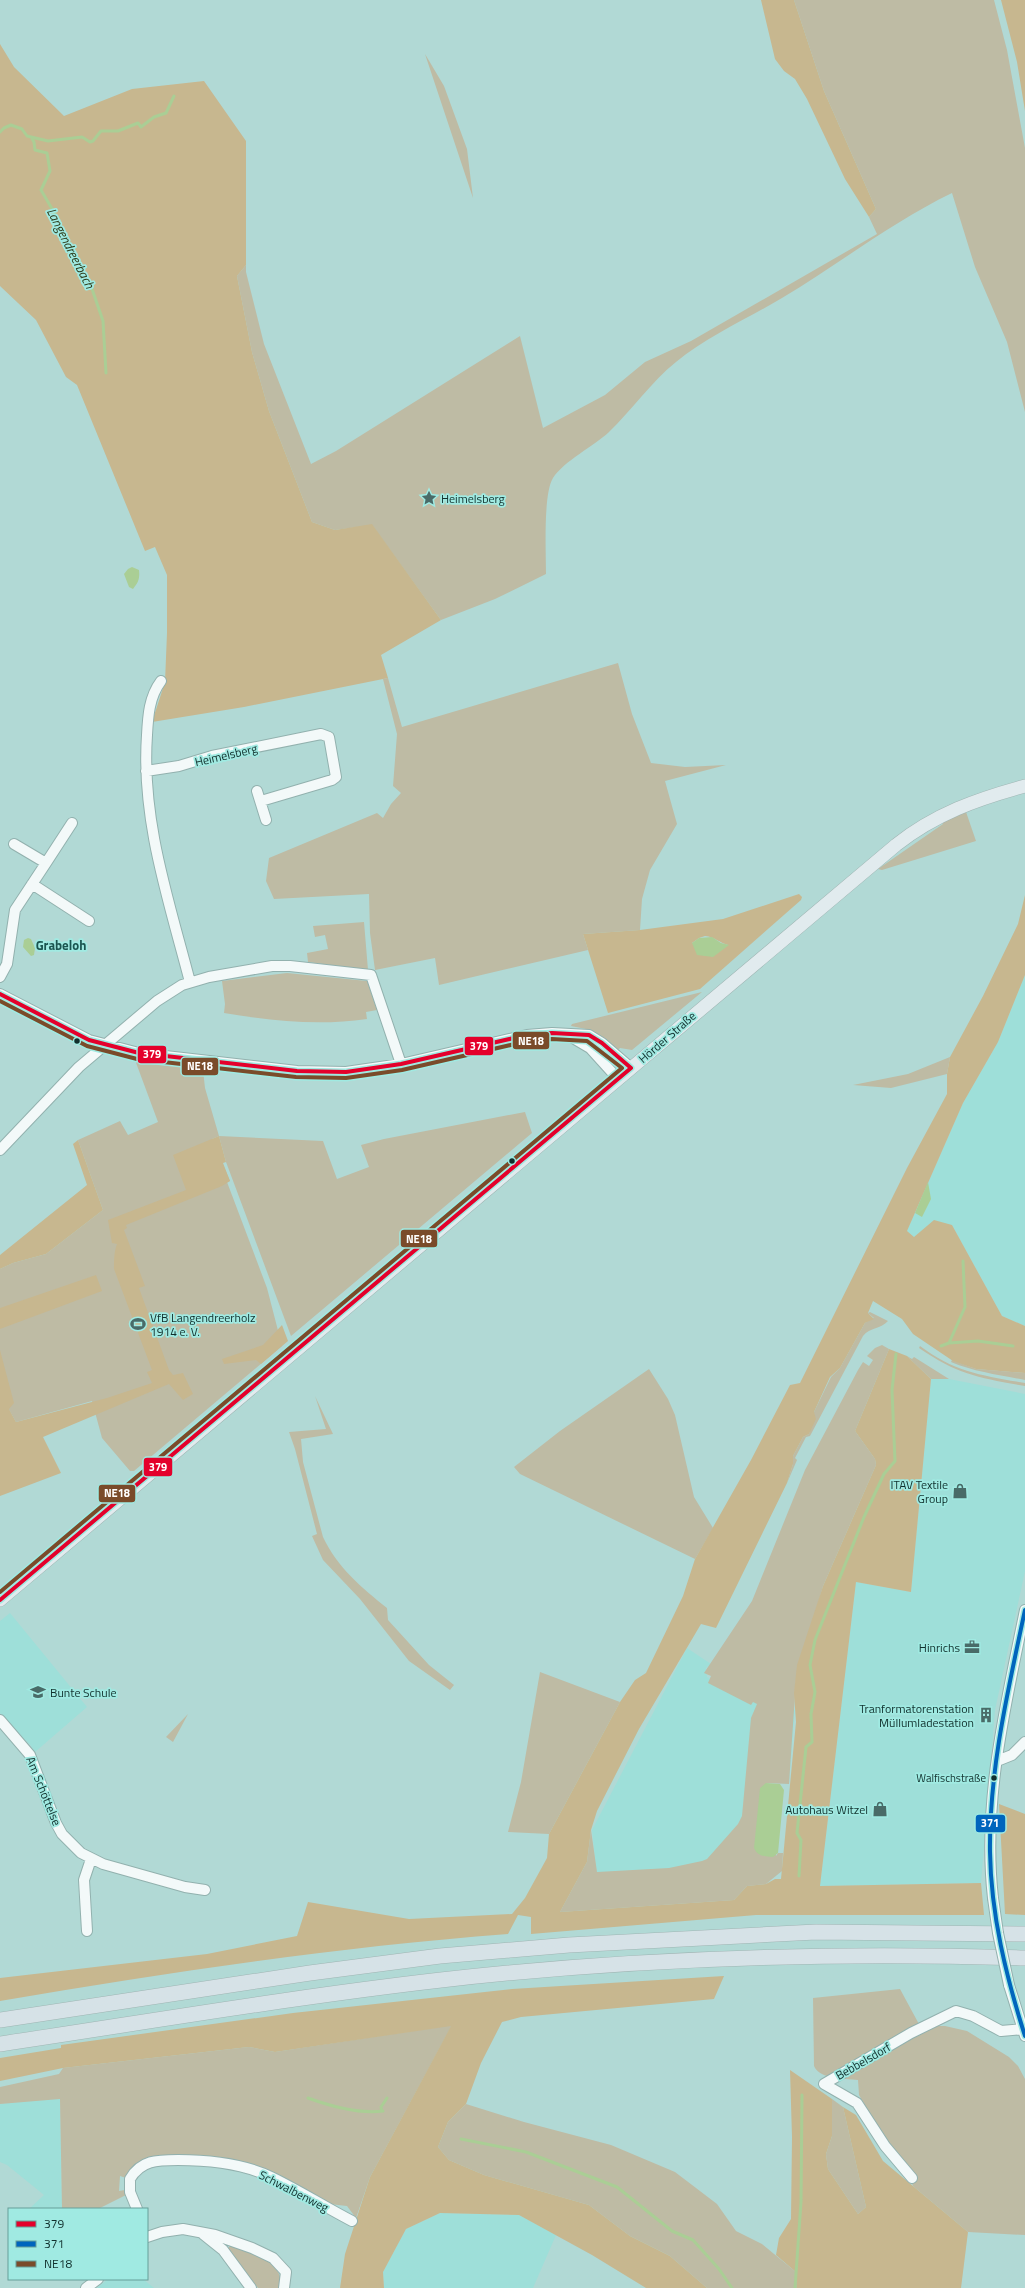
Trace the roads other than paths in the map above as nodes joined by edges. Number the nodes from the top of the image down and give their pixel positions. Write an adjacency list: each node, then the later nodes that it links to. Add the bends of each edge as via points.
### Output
1 (161, 681): 2 (street, via 154,690 148,713)
2 (146, 771): 5 (street, Heimelsberg, via 321,734 328,736 336,767 336,776 332,780); 13 (street, via 153,837)
3 (1025, 786): 18 (main road, Hörder Straße, via 964,805 943,814 909,835)
4 (257, 791): 5 (street)
5 (260, 801): 6 (street)
6 (266, 820)
7 (72, 823): 9 (street)
8 (14, 844): 9 (street)
9 (46, 863): 10 (street)
10 (32, 884): 11 (street); 12 (street, via 14,910 7,964)
11 (89, 920)
12 (0, 977)
13 (190, 982): 16 (street, via 157,1001); 17 (street, via 209,976 280,966 371,975)
14 (0, 994): 16 (street, via 89,1040)
15 (566, 1034): 17 (street, via 527,1035); 18 (street, via 589,1035); 19 (street, via 590,1048)
16 (106, 1046): 17 (street, via 139,1053 315,1072 369,1070); 20 (street, via 79,1067)
17 (401, 1064)
18 (630, 1068): 19 (main road, Hörder Straße)
19 (618, 1079): 21 (main road, Hörder Straße)
20 (0, 1150)
21 (0, 1600)
22 (1025, 1610): 25 (street, Bebbelsdorf, via 1001,1724)
23 (0, 1720): 26 (street, Am Schöttelse, via 30,1755 62,1834 81,1854)
24 (1025, 1742): 25 (street, via 1012,1755)
25 (997, 1761): 32 (street, Bebbelsdorf, bridge, via 990,1852 993,1898 1009,1985)
26 (91, 1859): 27 (street, Am Schöttelse, via 185,1887); 28 (street, via 84,1880)
27 (205, 1890)
28 (87, 1931)
29 (1025, 1934): 31 (highway, via 816,1932 569,1945 440,1956 310,1973)
30 (1025, 1958): 33 (highway, via 838,1955 693,1960 571,1969 442,1980 323,1995)
31 (0, 2020)
32 (1024, 2032): 34 (street, Bebbelsdorf, via 1001,2031 973,2016 956,2011 824,2084 857,2103 885,2146)
33 (0, 2044)
34 (912, 2178)
35 (137, 2208): 36 (street, Schwalbenweg, via 130,2192 130,2179 142,2165 171,2160 201,2160 236,2165 270,2176)
36 (352, 2221)
37 (203, 2234): 38 (street, via 183,2229); 41 (street, via 223,2250); 42 (street, via 215,2235 273,2258 286,2272)
38 (148, 2237)
39 (97, 2280): 40 (street)
40 (86, 2288)
41 (251, 2288)
42 (284, 2288)

